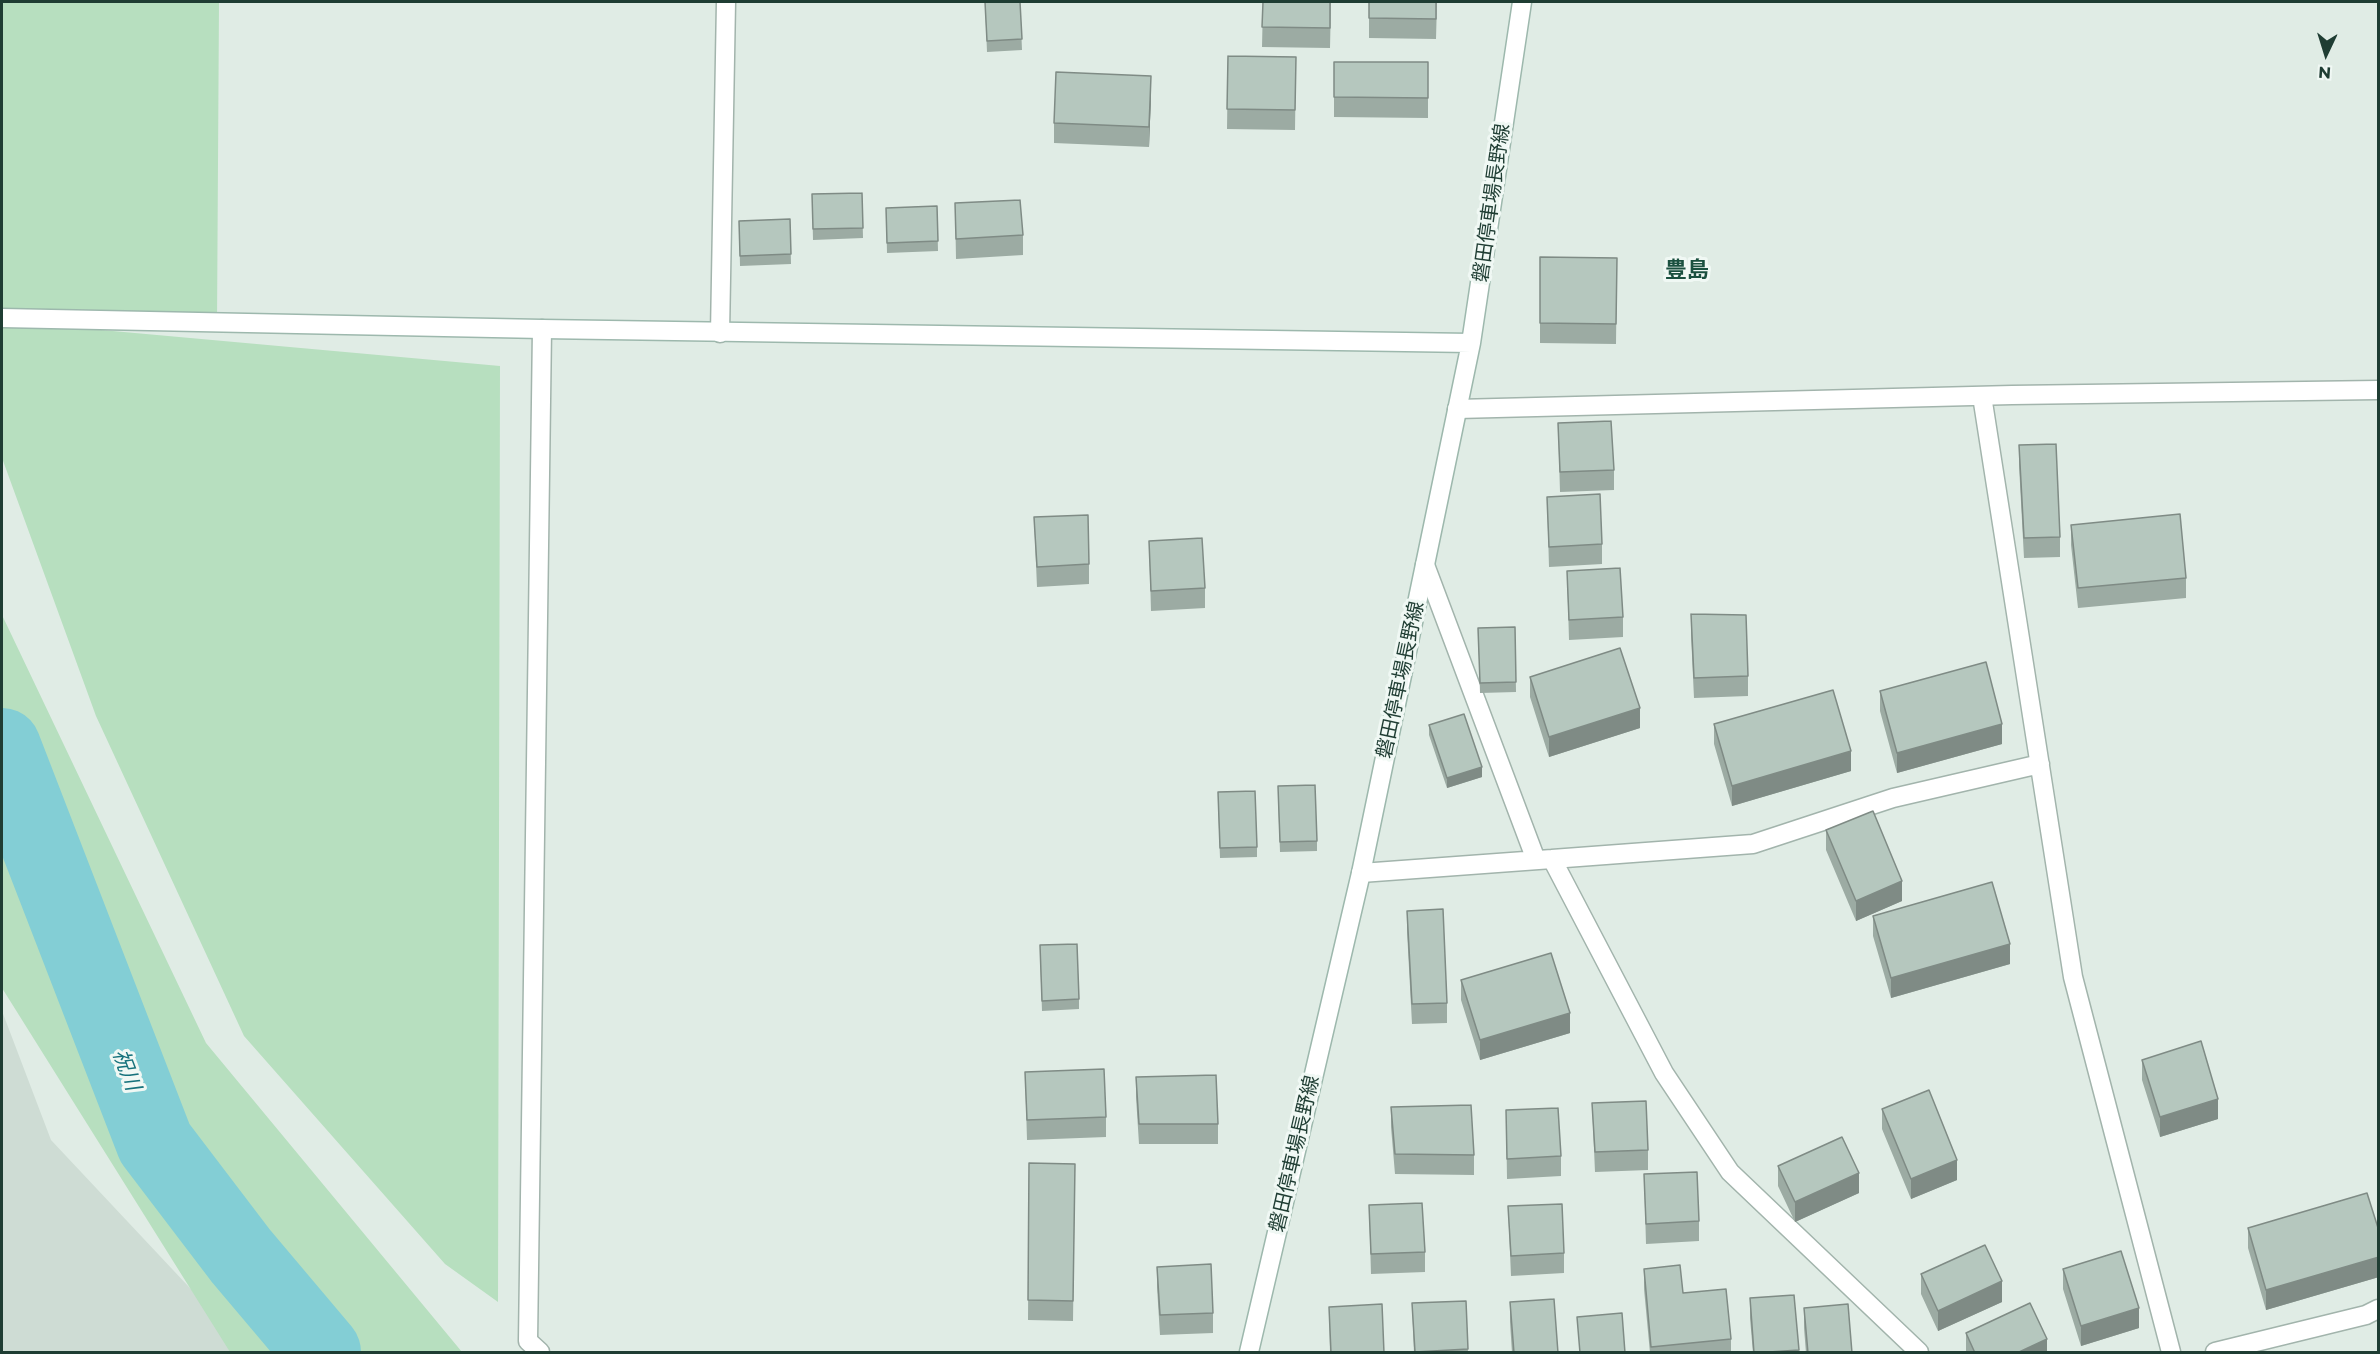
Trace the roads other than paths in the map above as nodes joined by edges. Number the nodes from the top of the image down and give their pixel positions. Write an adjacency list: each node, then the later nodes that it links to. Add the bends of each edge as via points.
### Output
1 (726, 2): 5 (street)
2 (1521, 2): 6 (street, 磐田停車場長野線)
3 (2, 318): 4 (street)
4 (542, 330): 5 (street); 16 (street, via 528,1341)
5 (720, 333): 6 (street)
6 (1471, 343): 9 (street, 磐田停車場長野線)
7 (2379, 390): 8 (street)
8 (1982, 396): 9 (street); 11 (street)
9 (1457, 409): 10 (street, 磐田停車場長野線)
10 (1425, 565): 12 (street); 13 (street, 磐田停車場長野線)
11 (2040, 764): 12 (street, via 1893,798 1753,844); 19 (street, via 2073,977)
12 (1544, 859): 13 (street); 18 (street, via 1664,1072 1730,1172)
13 (1360, 873): 17 (street, 磐田停車場長野線)
14 (2379, 1309): 15 (street)
15 (2225, 1351)
16 (540, 1353)
17 (1249, 1353)
18 (1919, 1353)
19 (2171, 1353)

